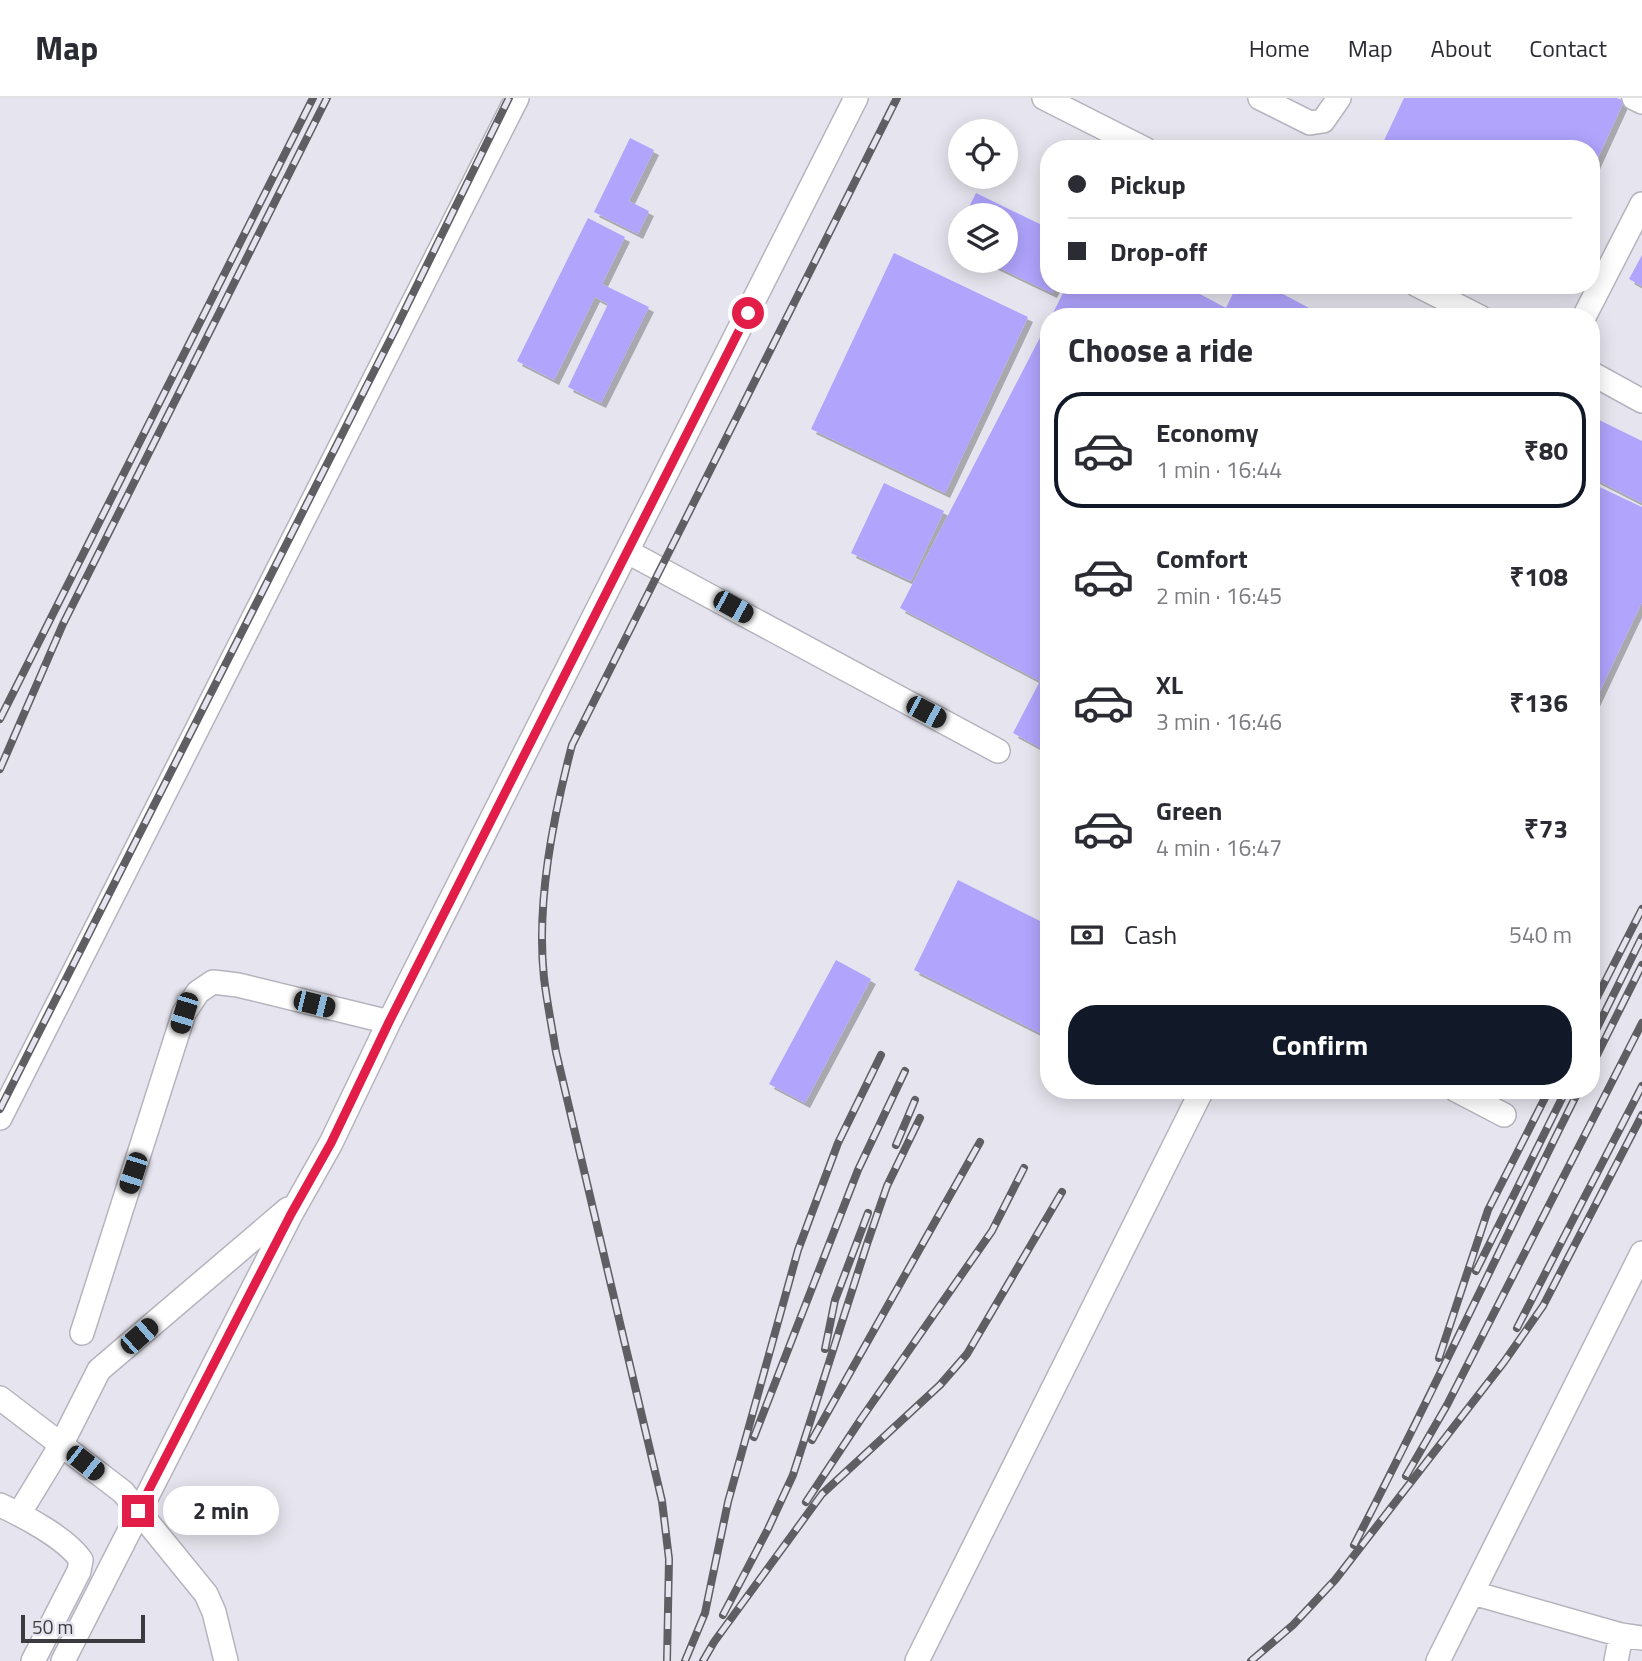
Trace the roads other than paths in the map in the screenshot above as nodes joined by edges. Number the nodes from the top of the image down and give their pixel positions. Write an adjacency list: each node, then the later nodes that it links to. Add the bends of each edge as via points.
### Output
1 (517, 98): 21 (lane)
2 (856, 98): 15 (lane)
3 (1044, 98): 8 (lane)
4 (1260, 98): 5 (lane, via 1310,123 1322,121)
5 (1339, 98)
6 (1634, 98): 7 (lane)
7 (1642, 102)
8 (1127, 140)
9 (1642, 204): 10 (lane)
10 (1600, 286)
11 (1435, 294): 12 (lane)
12 (1462, 308)
13 (1600, 378): 14 (lane)
14 (1642, 401)
15 (628, 552): 16 (lane); 17 (lane)
16 (998, 751)
17 (389, 1022): 22 (lane); 24 (lane, via 238,985 213,982 198,992 184,1013)
18 (1198, 1099): 34 (lane)
19 (1473, 1099): 20 (lane)
20 (1504, 1115)
21 (0, 1118)
22 (299, 1200): 26 (lane, via 99,1370); 28 (lane)
23 (1642, 1254): 29 (lane)
24 (82, 1333)
25 (0, 1398): 26 (lane)
26 (61, 1444): 27 (lane); 28 (lane, via 123,1492)
27 (10, 1509): 31 (lane, via 72,1549 80,1560 79,1571)
28 (138, 1511): 32 (lane); 33 (lane, via 206,1594)
29 (1473, 1593): 30 (lane); 35 (lane)
30 (1632, 1636): 36 (lane)
31 (33, 1661)
32 (63, 1661)
33 (226, 1661)
34 (917, 1661)
35 (1438, 1661)
36 (1616, 1661)

